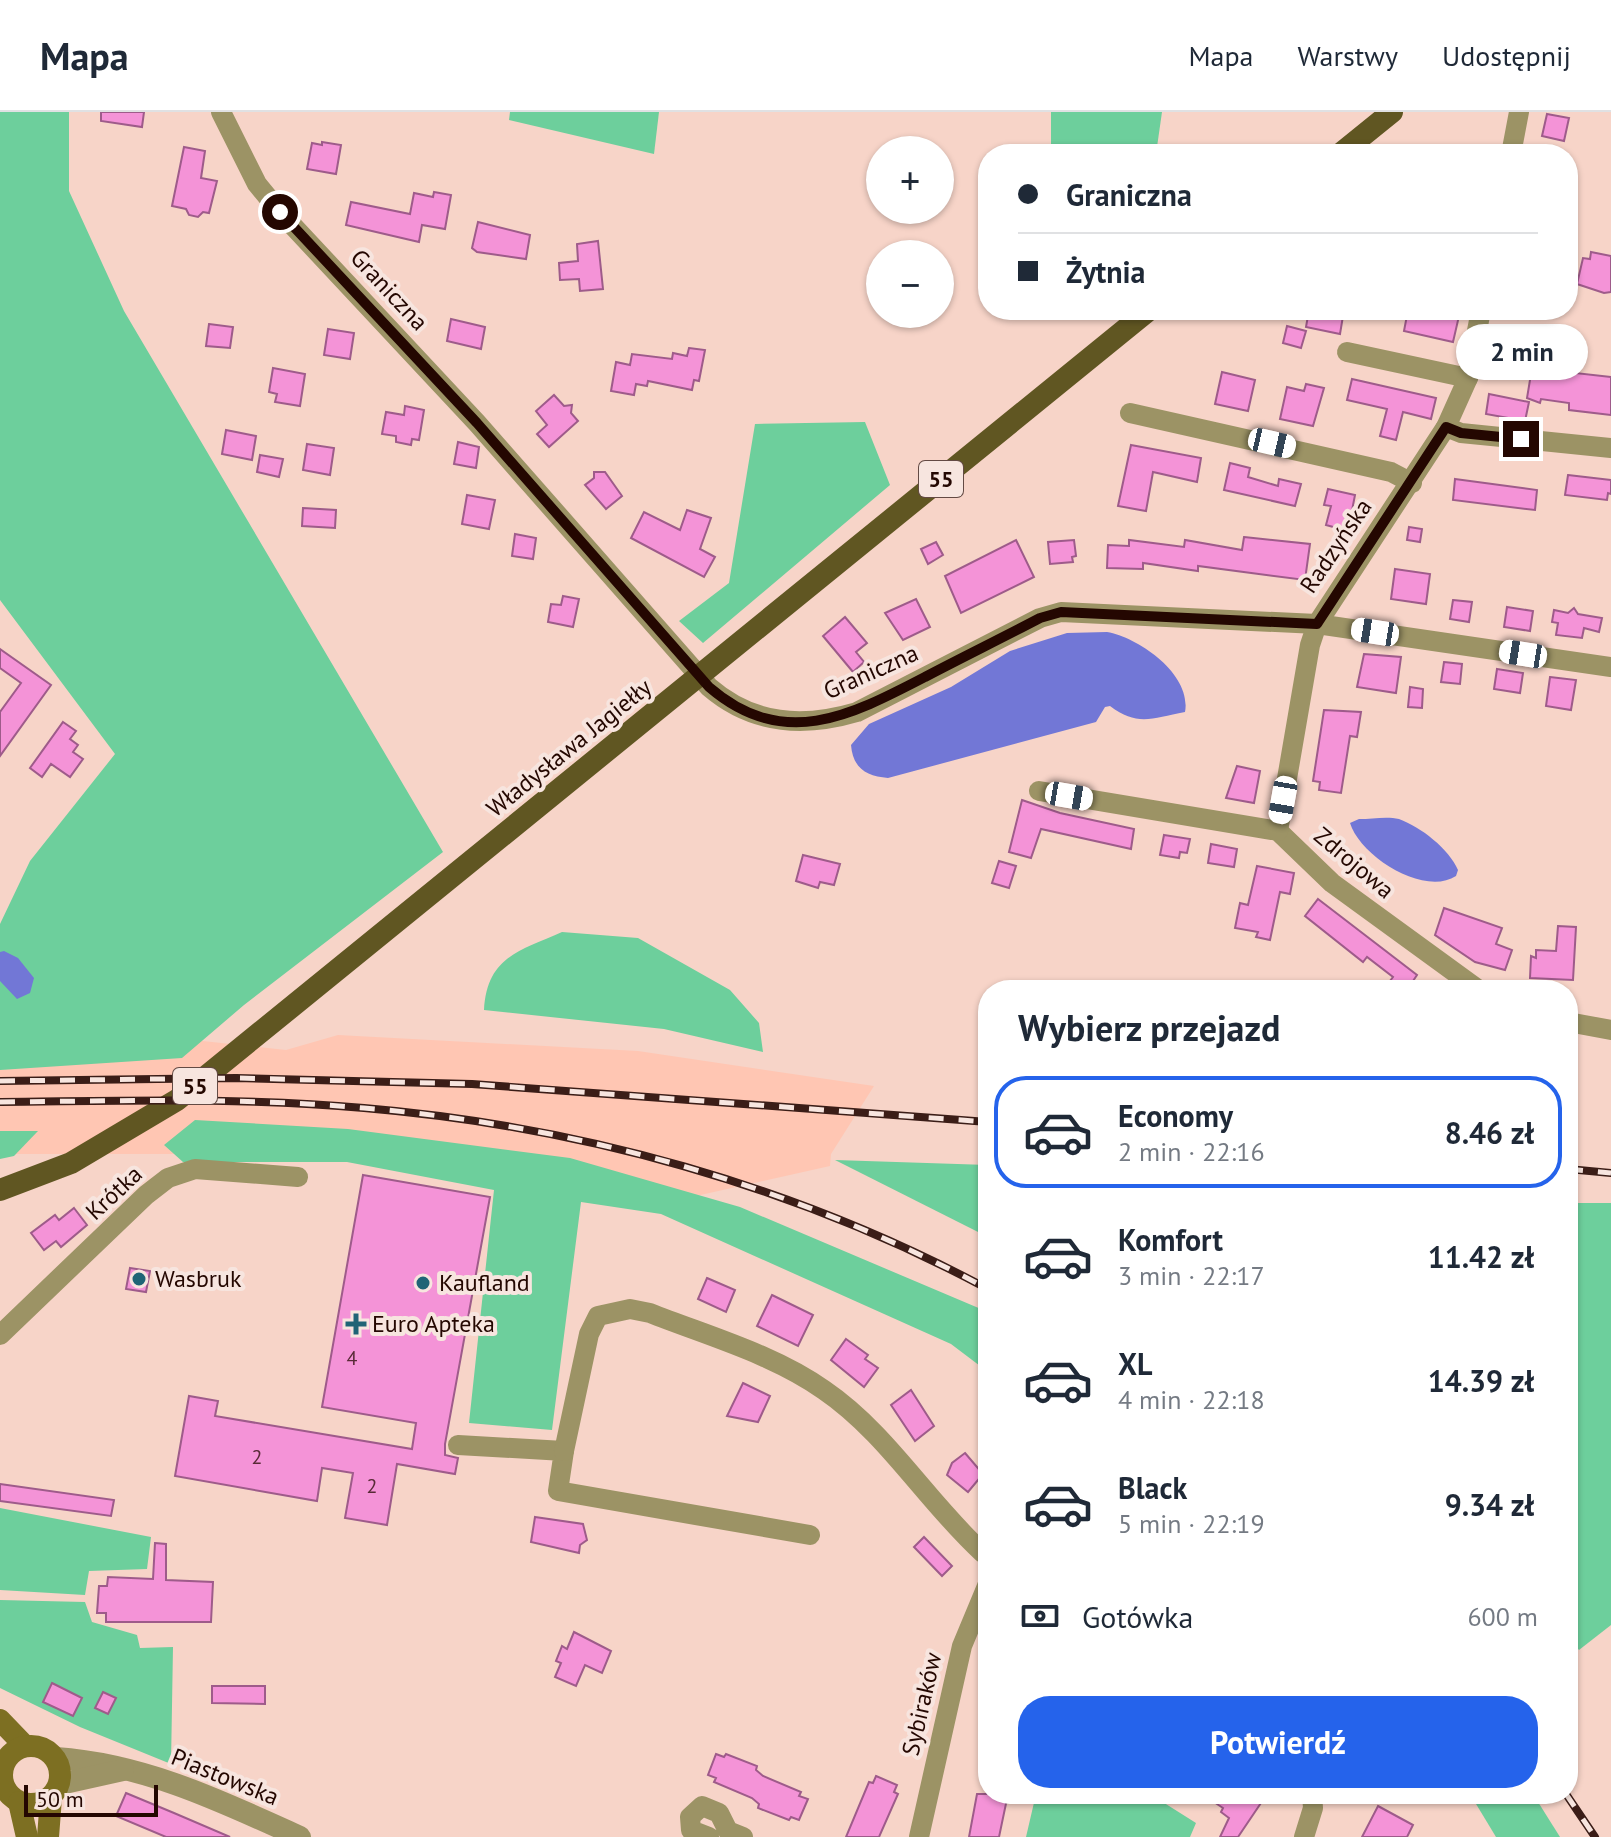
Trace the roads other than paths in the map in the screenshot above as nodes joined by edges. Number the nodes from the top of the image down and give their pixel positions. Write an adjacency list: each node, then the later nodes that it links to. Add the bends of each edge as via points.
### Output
1 (221, 112): 14 (street, Graniczna, via 257,184 280,212 477,423 709,687 742,710 785,722 844,716 1061,612)
2 (1392, 112): 4 (main road)
3 (1519, 112): 5 (street)
4 (1352, 144)
5 (1513, 144)
6 (1137, 320): 22 (main road, Władysława Jagiełły / 55, via 177,1100 71,1163)
7 (1479, 320): 9 (street, Radzyńska)
8 (1347, 352): 9 (street)
9 (1468, 378): 11 (street, Radzyńska)
10 (1130, 413): 13 (street, Radzyńska, via 1391,472)
11 (1446, 427): 12 (street, via 1461,433); 13 (street, Radzyńska)
12 (1611, 448)
13 (1412, 483): 14 (street, Radzyńska)
14 (1317, 624): 15 (street, Graniczna); 17 (street, Radzyńska)
15 (1611, 667)
16 (1039, 791): 17 (street, Zdrojowa)
17 (1278, 831): 18 (street, Zdrojowa, via 1332,883)
18 (1465, 980)
19 (1578, 1024): 20 (street)
20 (1611, 1030)
21 (298, 1177): 23 (street, Krótka, via 195,1169 168,1178)
22 (0, 1190)
23 (0, 1335)
24 (458, 1445): 25 (street)
25 (564, 1451): 26 (street, via 558,1491); 27 (street, via 589,1334 598,1316 630,1309 650,1313 791,1369 826,1391)
26 (810, 1535)
27 (978, 1545)
28 (978, 1609): 40 (street, Sybiraków, via 962,1646)
29 (0, 1720): 30 (main road)
30 (25, 1746): 31 (main road, via 42,1747); 32 (main road)
31 (56, 1758): 33 (street, Piastowska); 34 (main road, via 61,1775)
32 (2, 1761): 35 (main road, via 4,1786)
33 (128, 1768): 34 (street); 39 (street, Piastowska, via 181,1784)
34 (55, 1791): 35 (main road, via 30,1805); 38 (main road)
35 (19, 1802): 37 (main road)
36 (1313, 1804): 41 (street)
37 (27, 1837)
38 (48, 1837)
39 (300, 1837)
40 (919, 1837)
41 (1304, 1837)

